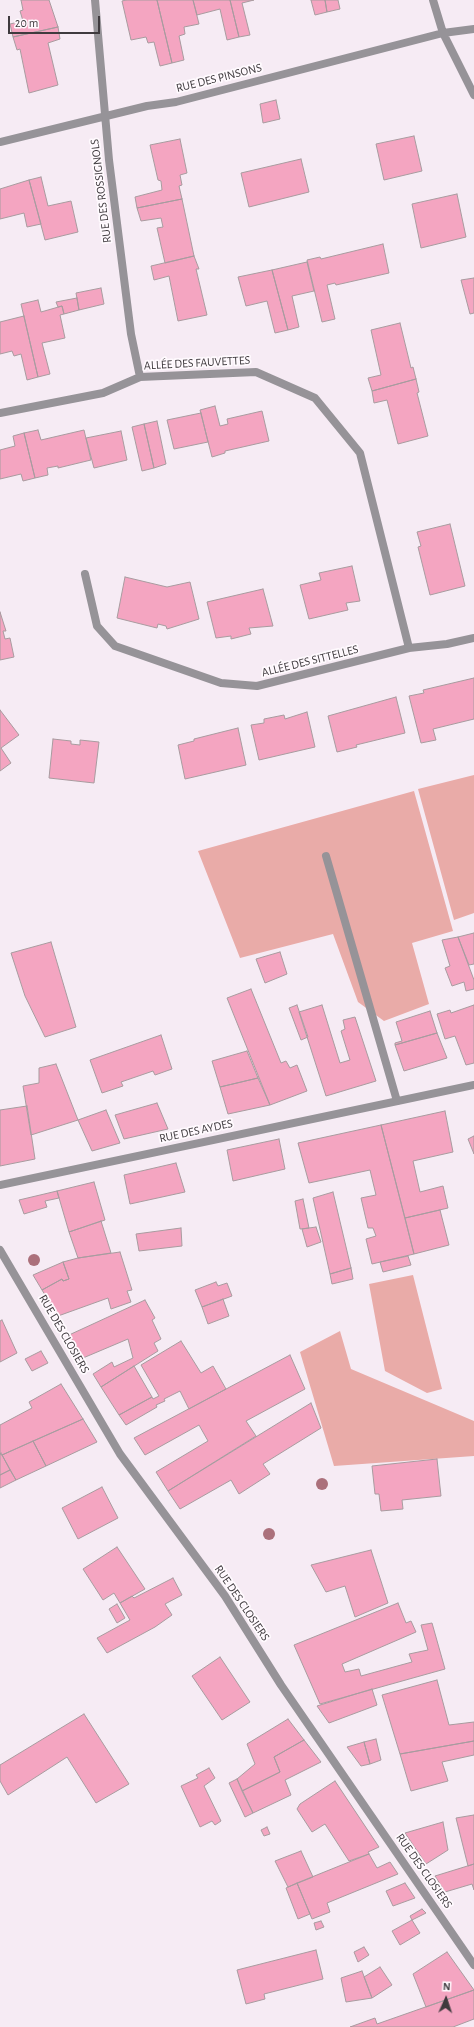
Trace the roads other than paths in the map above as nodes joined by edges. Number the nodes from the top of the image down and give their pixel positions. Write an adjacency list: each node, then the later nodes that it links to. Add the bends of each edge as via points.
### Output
1 (96, 0): 6 (street, RUE DES ROSSIGNOLS)
2 (433, 0): 4 (street)
3 (474, 29): 4 (street, RUE DES PINSONS)
4 (443, 33): 5 (street); 6 (street, RUE DES PINSONS, via 176,102 147,106)
5 (474, 95)
6 (105, 117): 7 (street, RUE DES PINSONS); 8 (street, RUE DES ROSSIGNOLS, via 131,334)
7 (0, 142)
8 (140, 377): 9 (street, ALLÉE DES FAUVETTES, via 104,393); 12 (street, ALLÉE DES FAUVETTES, via 256,372 315,398 360,453)
9 (0, 413)
10 (85, 574): 12 (street, ALLÉE DES SITTELLES, via 98,626 115,646 221,683 258,686)
11 (474, 638): 12 (street, ALLÉE DES SITTELLES)
12 (409, 648)
13 (326, 856): 15 (street)
14 (474, 1085): 15 (street, RUE DES AYDES)
15 (397, 1101): 16 (street, RUE DES AYDES)
16 (0, 1185)
17 (0, 1250): 18 (street, RUE DES CLOSIERS, via 120,1454 224,1596 281,1685)
18 (474, 1964)

